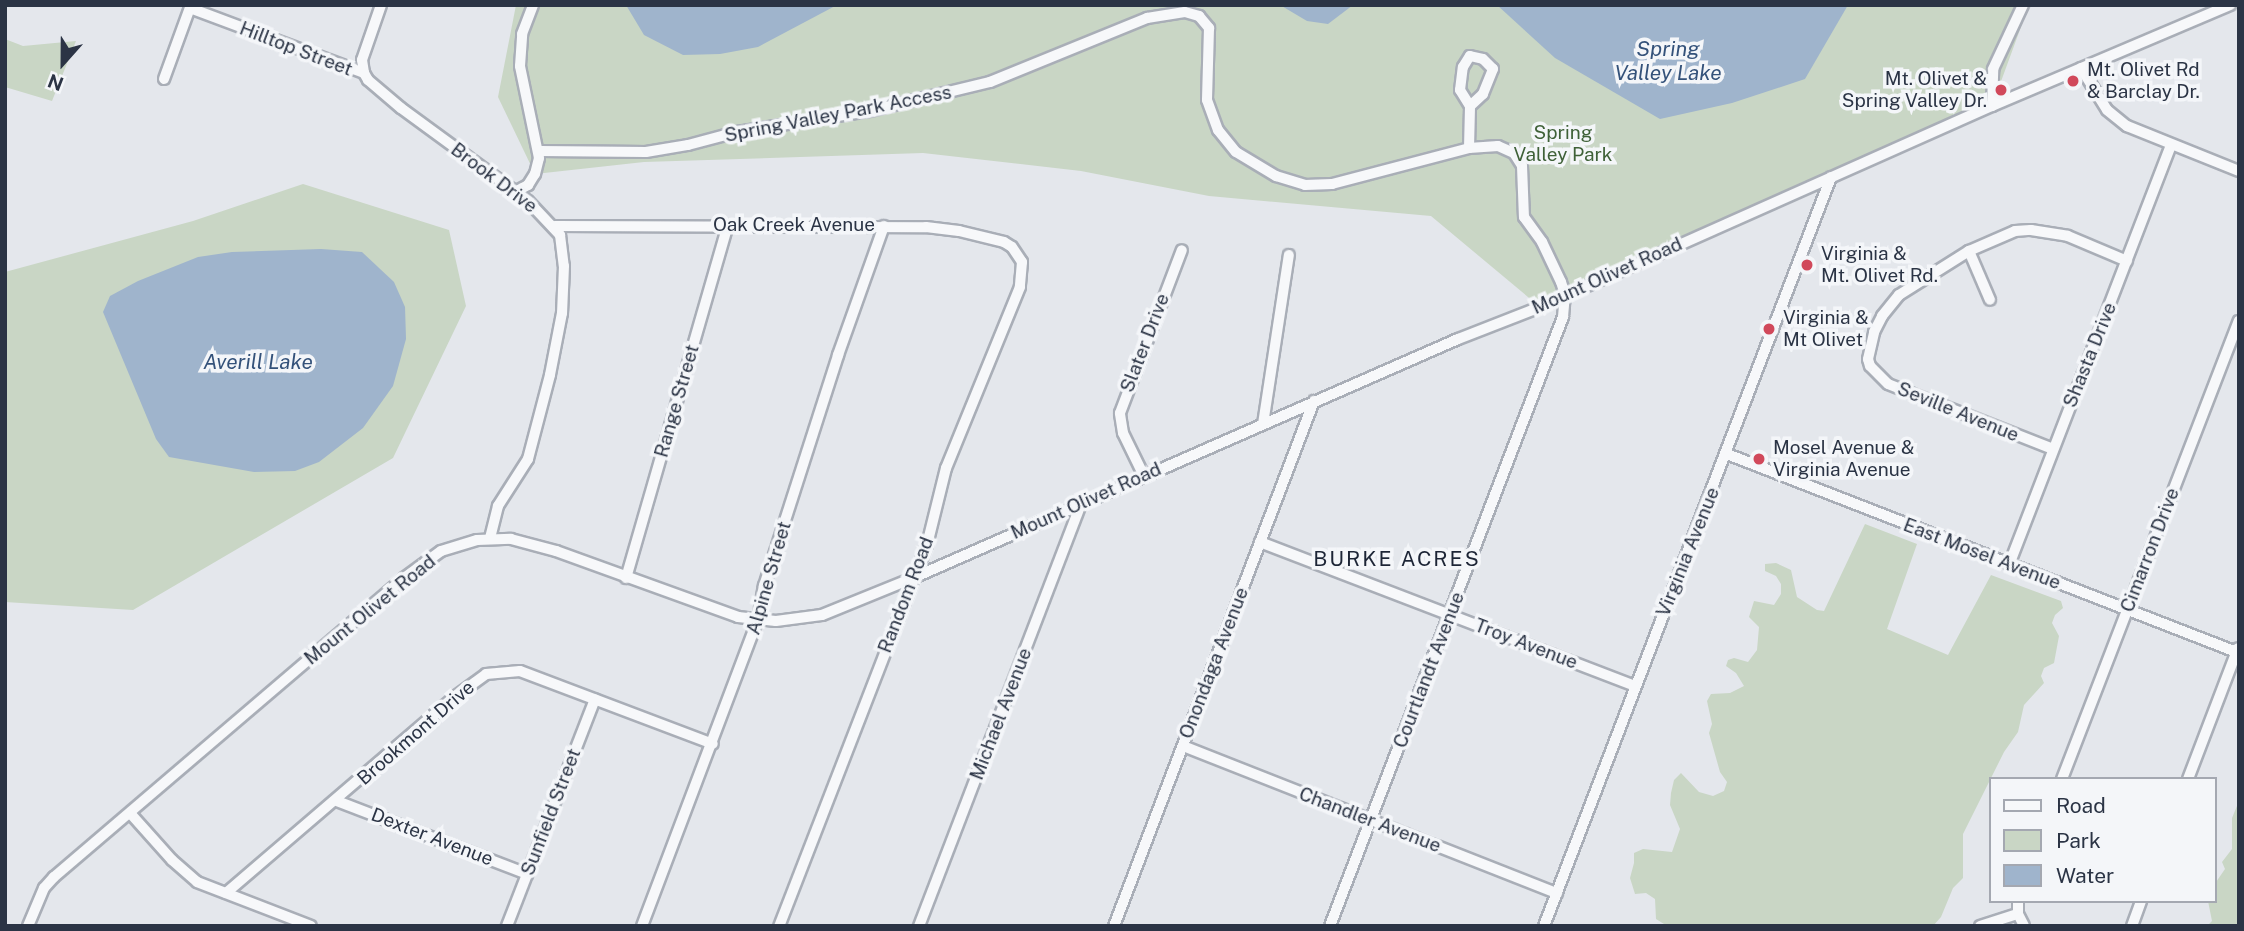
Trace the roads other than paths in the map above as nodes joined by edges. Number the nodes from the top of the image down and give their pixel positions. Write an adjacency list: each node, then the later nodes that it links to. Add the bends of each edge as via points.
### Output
1 (381, 5): 7 (street, via 365,50)
2 (533, 5): 13 (street, via 522,34 520,59)
3 (2023, 5): 10 (street, via 1993,69)
4 (2230, 5): 6 (street, Mount Olivet Road)
5 (191, 7): 7 (street, Hilltop Street); 8 (street)
6 (2081, 68): 10 (street, Mount Olivet Road); 11 (street, via 2113,115)
7 (364, 74): 16 (street, Brook Drive, via 401,108)
8 (164, 79)
9 (1470, 106): 12 (street)
10 (1992, 106): 15 (street, Mount Olivet Road)
11 (2171, 145): 14 (street); 23 (street, Shasta Drive)
12 (1469, 148): 13 (street, Spring Valley Park Access, via 1332,184 1290,182 1262,170 1227,143 1211,115 1209,27 1199,16 1185,12 1147,18 989,82 870,111 646,152); 25 (street, Spring Valley Park Access, via 1498,146 1518,158 1524,216 1542,242)
13 (540, 151): 16 (street, via 535,174)
14 (2239, 171)
15 (1831, 177): 25 (street, Mount Olivet Road); 31 (street, Virginia Avenue)
16 (515, 192): 18 (street, Brook Drive)
17 (728, 225): 18 (street, Oak Creek Avenue); 19 (street, Oak Creek Avenue); 37 (street, Range Street)
18 (555, 226): 34 (street, Brook Drive, via 562,245 564,281 550,374 528,458 498,506)
19 (884, 226): 24 (street, Oak Creek Avenue, via 982,236 1012,247); 41 (street, Alpine Street, via 838,355 764,586)
20 (1182, 250): 32 (street, Slater Drive, via 1119,413 1123,433)
21 (1969, 251): 23 (street, via 1997,236 2031,230 2068,236); 26 (street); 30 (street, Seville Avenue, via 1893,300 1874,332 1870,366 1902,391)
22 (1289, 255): 29 (street)
23 (2127, 261): 30 (street, Shasta Drive)
24 (1022, 262): 38 (street, Random Road, via 1020,287 946,468 930,536)
25 (1565, 294): 28 (street, Mount Olivet Road); 40 (street, Courtlandt Avenue, via 1563,317)
26 (1990, 300)
27 (2239, 320): 39 (street, Cimarron Drive)
28 (1314, 401): 29 (street, Mount Olivet Road); 35 (street, Onondaga Avenue)
29 (1263, 424): 32 (street, Mount Olivet Road)
30 (2053, 449): 36 (street, Shasta Drive)
31 (1727, 454): 36 (street, East Mosel Avenue); 43 (street, Virginia Avenue)
32 (1144, 476): 33 (street, Mount Olivet Road)
33 (1082, 502): 38 (street, Mount Olivet Road); 63 (street, Michael Avenue)
34 (490, 539): 37 (street, Mount Olivet Road, via 542,547); 50 (street, Mount Olivet Road, via 459,545 426,560)
35 (1260, 541): 40 (street, Troy Avenue); 46 (street, Onondaga Avenue)
36 (2009, 565): 39 (street, East Mosel Avenue)
37 (626, 578): 41 (street, Mount Olivet Road, via 717,611)
38 (913, 578): 41 (street, Mount Olivet Road, via 822,615); 62 (street, Random Road)
39 (2127, 610): 42 (street, East Mosel Avenue); 47 (street, Cimarron Drive)
40 (1450, 615): 43 (street, Troy Avenue); 51 (street, Courtlandt Avenue)
41 (758, 619): 45 (street, Alpine Street)
42 (2238, 650): 48 (street)
43 (1635, 686): 54 (street, Virginia Avenue)
44 (595, 699): 45 (street, Brookmont Drive); 49 (street, Brookmont Drive, via 520,671 486,674); 52 (street, Sunfield Street)
45 (713, 744): 61 (street, Alpine Street)
46 (1183, 746): 51 (street, Chandler Avenue); 64 (street, Onondaga Avenue)
47 (2063, 777)
48 (2189, 777)
49 (337, 801): 52 (street, Dexter Avenue); 53 (street, Brookmont Drive)
50 (130, 813): 53 (street, via 185,873); 58 (street, Mount Olivet Road, via 48,883)
51 (1371, 820): 54 (street, Chandler Avenue); 65 (street, Courtlandt Avenue)
52 (527, 874): 60 (street, Sunfield Street)
53 (226, 893): 59 (street)
54 (1557, 893): 66 (street, Virginia Avenue)
55 (2018, 903): 57 (street)
56 (2140, 903): 69 (street)
57 (2018, 914): 67 (street); 68 (street)
58 (28, 926)
59 (311, 926)
60 (507, 926)
61 (642, 926)
62 (779, 926)
63 (919, 926)
64 (1114, 926)
65 (1331, 926)
66 (1544, 926)
67 (1980, 926)
68 (2024, 926)
69 (2132, 926)

